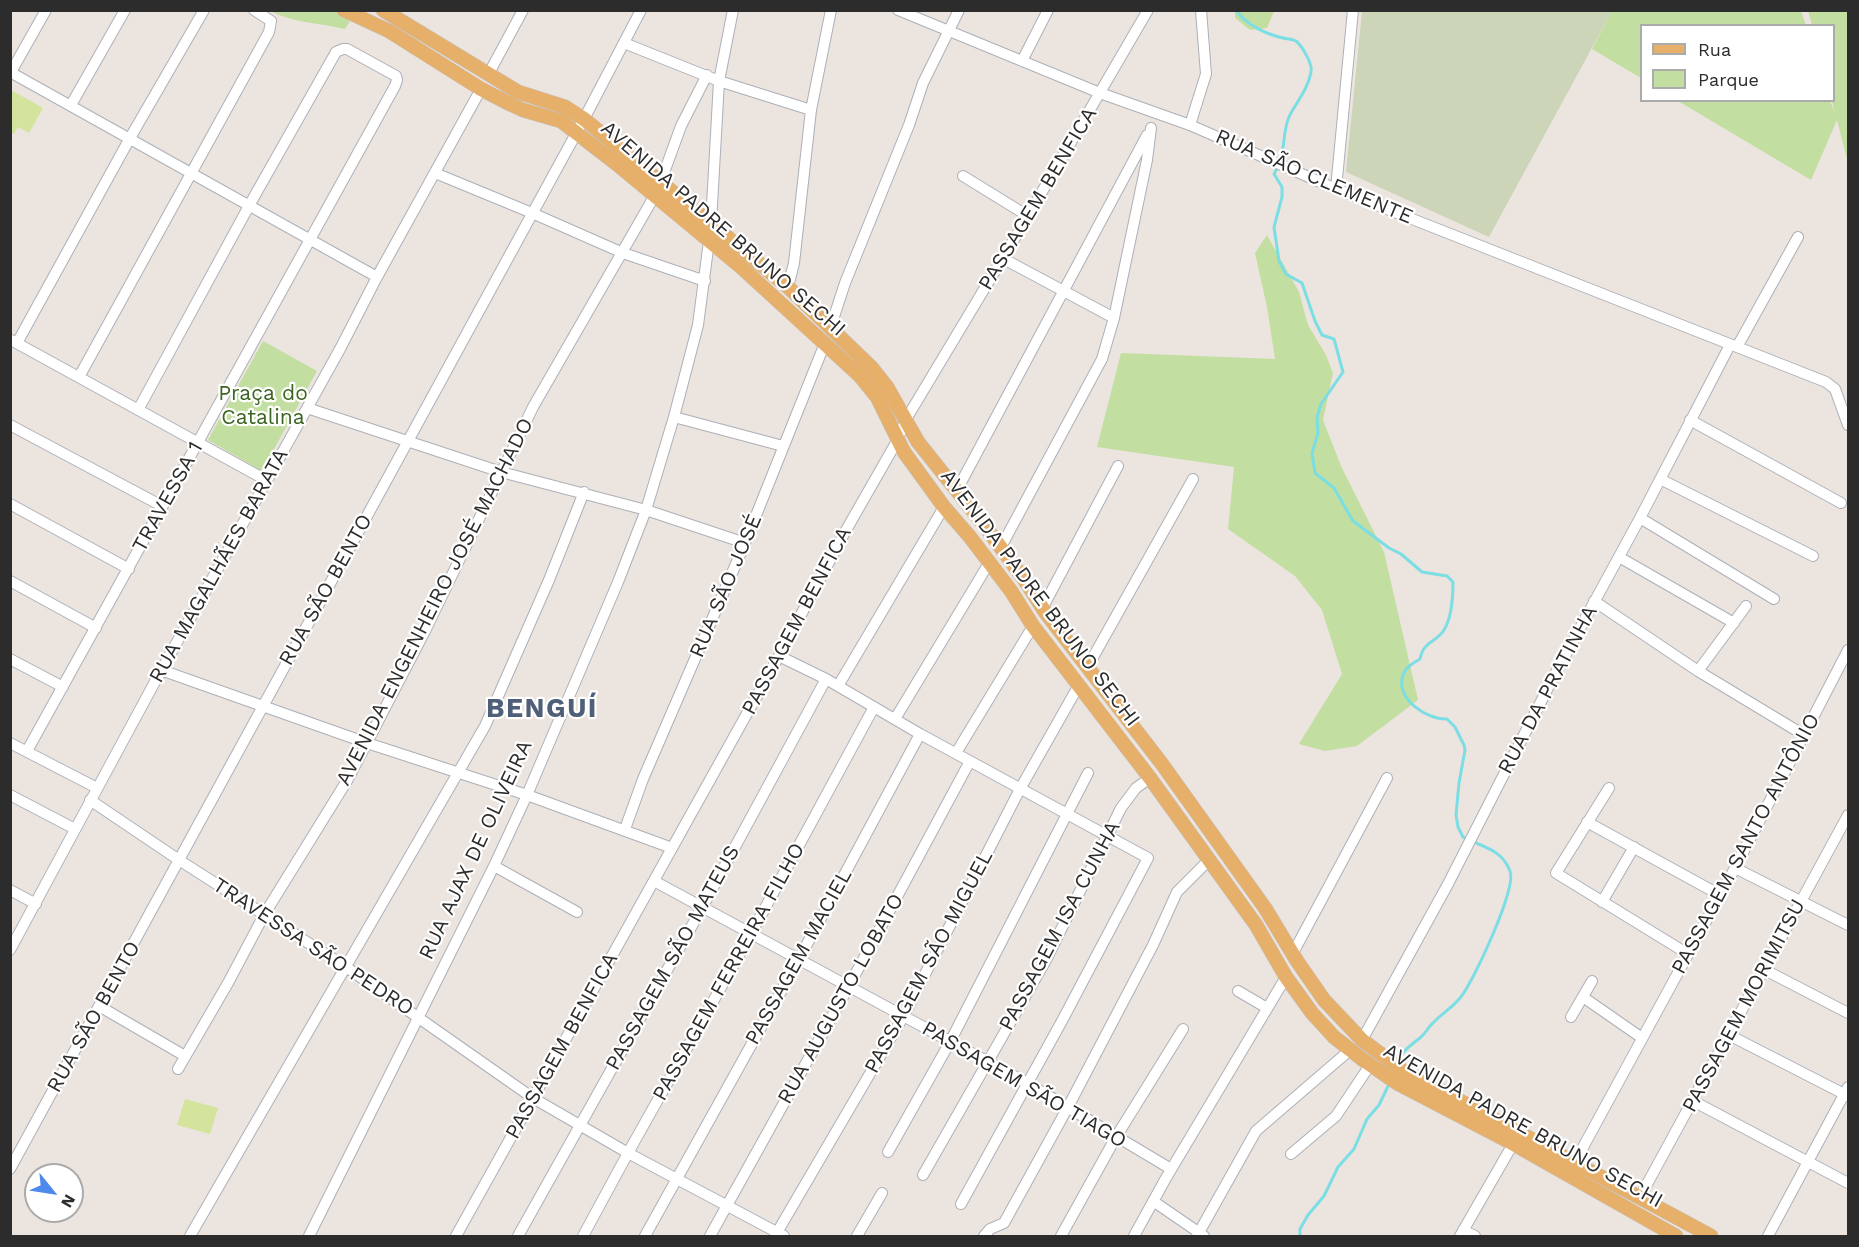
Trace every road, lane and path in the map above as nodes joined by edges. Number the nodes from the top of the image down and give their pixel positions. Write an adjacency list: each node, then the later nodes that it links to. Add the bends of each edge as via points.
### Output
1 (46, 10): 20 (street)
2 (125, 10): 26 (street)
3 (204, 10): 33 (street)
4 (254, 10): 34 (street, via 267,18 271,26)
5 (344, 10): 24 (main road, AVENIDA PADRE BRUNO SECHI, via 389,31)
6 (382, 10): 21 (main road, AVENIDA PADRE BRUNO SECHI)
7 (523, 10): 21 (street)
8 (641, 10): 18 (street, RUA SÃO BENTO)
9 (733, 10): 23 (street, RUA AJAX DE OLIVEIRA)
10 (831, 10): 27 (street)
11 (897, 10): 17 (street, RUA SÃO CLEMENTE)
12 (959, 10): 17 (street)
13 (1048, 10): 19 (street)
14 (1148, 10): 25 (street, PASSAGEM BENFICA)
15 (1201, 10): 30 (street, via 1206,74)
16 (1353, 10): 38 (street)
17 (947, 32): 19 (street, RUA SÃO CLEMENTE); 54 (street, via 923,83)
18 (624, 43): 22 (street); 29 (street, RUA SÃO BENTO)
19 (1022, 62): 25 (street, RUA SÃO CLEMENTE)
20 (11, 72): 26 (street)
21 (488, 75): 29 (main road, AVENIDA PADRE BRUNO SECHI)
22 (708, 75): 23 (street); 37 (street, via 681,126)
23 (719, 81): 27 (street); 43 (street, RUA AJAX DE OLIVEIRA)
24 (481, 89): 32 (main road, AVENIDA PADRE BRUNO SECHI, via 524,111 561,120); 35 (street, RUA MAGALHÃES BARATA)
25 (1101, 93): 28 (street, RUA SÃO CLEMENTE); 42 (street, PASSAGEM BENFICA)
26 (71, 105): 33 (street)
27 (811, 110): 51 (street)
28 (1157, 112): 30 (street, RUA SÃO CLEMENTE); 31 (street)
29 (584, 119): 32 (street, RUA SÃO BENTO); 37 (main road, AVENIDA PADRE BRUNO SECHI)
30 (1190, 125): 38 (street, RUA SÃO CLEMENTE)
31 (1151, 128): 52 (street); 53 (street)
32 (577, 132): 39 (main road, AVENIDA PADRE BRUNO SECHI); 41 (street, RUA SÃO BENTO)
33 (130, 138): 34 (street); 55 (street)
34 (191, 172): 40 (street); 58 (street)
35 (435, 173): 41 (street); 49 (street, RUA MAGALHÃES BARATA)
36 (963, 176): 42 (street)
37 (661, 181): 43 (main road, AVENIDA PADRE BRUNO SECHI)
38 (1336, 189): 57 (street, RUA SÃO CLEMENTE)
39 (654, 195): 46 (main road, AVENIDA PADRE BRUNO SECHI); 47 (street, AVENIDA ENGENHEIRO JOSÉ MACHADO)
40 (250, 204): 45 (street); 45 (street, TRAVESSA 1, via 336,52 347,49 392,73 396,76 395,86); 60 (street)
41 (532, 213): 47 (street); 67 (street, RUA SÃO BENTO)
42 (1028, 216): 48 (street, PASSAGEM BENFICA)
43 (711, 223): 46 (main road, RUA AJAX DE OLIVEIRA); 51 (main road, AVENIDA PADRE BRUNO SECHI)
44 (1798, 237): 57 (street, RUA DA PRATINHA)
45 (311, 238): 49 (street); 68 (street, TRAVESSA 1)
46 (709, 241): 50 (street, RUA AJAX DE OLIVEIRA); 56 (main road, AVENIDA PADRE BRUNO SECHI)
47 (622, 253): 50 (street); 71 (street, AVENIDA ENGENHEIRO JOSÉ MACHADO, via 533,407)
48 (1002, 258): 52 (street); 63 (street, PASSAGEM BENFICA)
49 (377, 277): 59 (street, RUA MAGALHÃES BARATA)
50 (705, 280): 61 (street, RUA AJAX DE OLIVEIRA, via 698,325)
51 (788, 287): 54 (main road, AVENIDA PADRE BRUNO SECHI)
52 (1063, 290): 53 (street); 75 (street)
53 (1114, 318): 84 (street, via 1102,359)
54 (830, 329): 63 (main road, AVENIDA PADRE BRUNO SECHI, via 872,368)
55 (14, 342): 58 (street)
56 (825, 343): 66 (main road, AVENIDA PADRE BRUNO SECHI, via 877,397); 69 (street, RUA SÃO JOSÉ)
57 (1734, 346): 62 (street, RUA DA PRATINHA); 65 (street, via 1826,382 1835,389)
58 (79, 377): 60 (street)
59 (307, 408): 67 (street); 74 (street, RUA MAGALHÃES BARATA)
60 (138, 410): 68 (street)
61 (674, 417): 69 (street); 81 (street, RUA AJAX DE OLIVEIRA)
62 (1690, 420): 73 (street, RUA DA PRATINHA); 77 (street)
63 (905, 421): 66 (street, PASSAGEM BENFICA); 75 (main road, AVENIDA PADRE BRUNO SECHI)
64 (10, 424): 79 (street)
65 (1848, 425)
66 (897, 441): 80 (main road, AVENIDA PADRE BRUNO SECHI); 98 (street, PASSAGEM BENFICA)
67 (407, 442): 71 (street); 107 (street, RUA SÃO BENTO)
68 (198, 443): 74 (street); 79 (street, TRAVESSA 1)
69 (783, 446): 83 (street, RUA SÃO JOSÉ)
70 (1118, 466): 93 (street)
71 (501, 472): 76 (street); 113 (street, AVENIDA ENGENHEIRO JOSÉ MACHADO)
72 (1193, 479): 100 (street)
73 (1660, 479): 82 (street, RUA DA PRATINHA); 85 (street)
74 (266, 480): 101 (street, RUA MAGALHÃES BARATA)
75 (957, 490): 84 (main road, AVENIDA PADRE BRUNO SECHI)
76 (584, 492): 81 (street); 117 (street, via 485,726)
77 (1841, 503)
78 (10, 504): 88 (street)
79 (162, 506): 88 (street, TRAVESSA 1)
80 (944, 507): 87 (main road, AVENIDA PADRE BRUNO SECHI); 105 (street)
81 (646, 510): 83 (street); 125 (street, RUA AJAX DE OLIVEIRA)
82 (1640, 519): 86 (street, RUA DA PRATINHA); 90 (street)
83 (745, 543): 131 (street, RUA SÃO JOSÉ)
84 (1001, 547): 93 (main road, AVENIDA PADRE BRUNO SECHI)
85 (1813, 556)
86 (1619, 557): 91 (street, RUA DA PRATINHA); 94 (street)
87 (989, 563): 95 (main road, AVENIDA PADRE BRUNO SECHI); 109 (street)
88 (129, 569): 96 (street, TRAVESSA 1)
89 (10, 581): 96 (street)
90 (1774, 599)
91 (1594, 601): 102 (street); 170 (street, RUA DA PRATINHA)
92 (1746, 606): 94 (street)
93 (1043, 607): 100 (main road, AVENIDA PADRE BRUNO SECHI)
94 (1734, 623): 102 (street)
95 (1033, 626): 104 (main road, AVENIDA PADRE BRUNO SECHI); 115 (street)
96 (96, 628): 106 (street, TRAVESSA 1)
97 (1848, 650): 111 (street, PASSAGEM SANTO ANTÔNIO)
98 (779, 656): 103 (street); 135 (street, PASSAGEM BENFICA)
99 (10, 659): 106 (street)
100 (1088, 668): 152 (main road, AVENIDA PADRE BRUNO SECHI, via 1162,764)
101 (161, 670): 107 (street); 121 (street, RUA MAGALHÃES BARATA)
102 (1698, 671): 111 (street)
103 (826, 679): 105 (street); 146 (street, PASSAGEM SÃO MATEUS)
104 (1079, 685): 119 (main road, AVENIDA PADRE BRUNO SECHI); 123 (street, PASSAGEM SÃO MIGUEL)
105 (838, 686): 108 (street)
106 (63, 687): 114 (street, TRAVESSA 1)
107 (262, 707): 113 (street); 137 (street, RUA SÃO BENTO)
108 (874, 707): 109 (street); 150 (street, PASSAGEM FERREIRA FILHO)
109 (895, 719): 110 (street)
110 (920, 734): 115 (street); 154 (street, PASSAGEM MACIEL)
111 (1804, 735): 139 (street, PASSAGEM SANTO ANTÔNIO)
112 (10, 742): 114 (street)
113 (367, 743): 117 (street); 148 (street, AVENIDA ENGENHEIRO JOSÉ MACHADO)
114 (27, 751): 121 (street)
115 (956, 753): 116 (street)
116 (970, 761): 123 (street); 159 (street, RUA AUGUSTO LOBATO)
117 (458, 772): 125 (street); 155 (street)
118 (1088, 773): 127 (street)
119 (1150, 778): 133 (street, PASSAGEM ISA CUNHA, via 1136,788); 136 (main road, AVENIDA PADRE BRUNO SECHI)
120 (1387, 778): 152 (street)
121 (97, 788): 126 (street, RUA MAGALHÃES BARATA)
122 (1609, 788): 129 (street)
123 (1020, 789): 127 (street); 166 (street, PASSAGEM SÃO MIGUEL)
124 (10, 795): 130 (street)
125 (527, 795): 131 (street); 138 (street, RUA AJAX DE OLIVEIRA)
126 (90, 800): 130 (street, RUA MAGALHÃES BARATA); 137 (street, TRAVESSA SÃO PEDRO)
127 (1067, 813): 133 (street); 172 (street)
128 (1848, 815): 132 (street, PASSAGEM MORIMITSU)
129 (1587, 822): 134 (street); 144 (street, via 1556,871)
130 (75, 829): 145 (street, RUA MAGALHÃES BARATA)
131 (625, 829): 135 (street)
132 (1844, 834): 143 (street, PASSAGEM MORIMITSU)
133 (1107, 835): 175 (street, PASSAGEM ISA CUNHA, via 1046,960); 178 (street, via 1143,854 1147,863)
134 (1634, 847): 142 (street); 144 (street)
135 (672, 848): 140 (street, PASSAGEM BENFICA)
136 (1210, 859): 157 (main road, AVENIDA PADRE BRUNO SECHI); 182 (street, via 1177,892)
137 (179, 860): 148 (street, TRAVESSA SÃO PEDRO); 162 (street, RUA SÃO BENTO)
138 (494, 866): 147 (street); 165 (street, RUA AJAX DE OLIVEIRA)
139 (1735, 868): 142 (street, PASSAGEM SANTO ANTÔNIO); 143 (street)
140 (654, 880): 146 (street, PASSAGEM SÃO TIAGO); 180 (street, PASSAGEM BENFICA)
141 (10, 890): 145 (street)
142 (1720, 895): 153 (street, PASSAGEM SANTO ANTÔNIO)
143 (1802, 901): 149 (street); 156 (street, PASSAGEM MORIMITSU)
144 (1602, 902): 153 (street)
145 (36, 904): 151 (street, RUA MAGALHÃES BARATA)
146 (703, 906): 150 (street, PASSAGEM SÃO TIAGO); 183 (street, PASSAGEM SÃO MATEUS)
147 (577, 912)
148 (264, 915): 155 (street, TRAVESSA SÃO PEDRO); 174 (street, AVENIDA ENGENHEIRO JOSÉ MACHADO)
149 (1848, 925)
150 (752, 932): 154 (street, PASSAGEM SÃO TIAGO); 187 (street, PASSAGEM FERREIRA FILHO)
151 (10, 950)
152 (1293, 953): 170 (main road, AVENIDA PADRE BRUNO SECHI, via 1324,1000)
153 (1688, 954): 171 (street, PASSAGEM SANTO ANTÔNIO)
154 (799, 958): 159 (street, PASSAGEM SÃO TIAGO); 194 (street, PASSAGEM MACIEL)
155 (346, 967): 165 (street, TRAVESSA SÃO PEDRO); 205 (street)
156 (1765, 970): 164 (street); 169 (street, PASSAGEM MORIMITSU)
157 (1286, 977): 163 (street); 173 (main road, AVENIDA PADRE BRUNO SECHI, via 1312,1013)
158 (1592, 981): 161 (street)
159 (849, 986): 166 (street, PASSAGEM SÃO TIAGO); 200 (street, RUA AUGUSTO LOBATO)
160 (1238, 991): 163 (street)
161 (1583, 998): 167 (street); 171 (street)
162 (99, 1006): 174 (street); 191 (street, RUA SÃO BENTO)
163 (1267, 1008): 192 (street)
164 (1848, 1013)
165 (420, 1017): 180 (street, TRAVESSA SÃO PEDRO); 206 (street, RUA AJAX DE OLIVEIRA)
166 (903, 1017): 172 (street, PASSAGEM SÃO TIAGO); 203 (street, PASSAGEM SÃO MIGUEL)
167 (1571, 1017)
168 (1183, 1029): 184 (street)
169 (1729, 1035): 179 (street); 181 (street, PASSAGEM MORIMITSU)
170 (1363, 1038): 189 (main road, AVENIDA PADRE BRUNO SECHI, via 1401,1069)
171 (1642, 1038): 189 (street, PASSAGEM SANTO ANTÔNIO)
172 (950, 1042): 175 (street, PASSAGEM SÃO TIAGO); 186 (street)
173 (1350, 1050): 176 (main road, AVENIDA PADRE BRUNO SECHI); 204 (street, via 1256,1131)
174 (185, 1056): 177 (street, AVENIDA ENGENHEIRO JOSÉ MACHADO)
175 (988, 1062): 178 (street, PASSAGEM SÃO TIAGO); 193 (street, PASSAGEM ISA CUNHA)
176 (1370, 1065): 185 (main road, AVENIDA PADRE BRUNO SECHI); 188 (street, via 1336,1116)
177 (178, 1069)
178 (1027, 1083): 182 (street, PASSAGEM SÃO TIAGO); 199 (street)
179 (1847, 1092): 190 (street)
180 (533, 1098): 183 (street, TRAVESSA SÃO PEDRO); 207 (street, PASSAGEM BENFICA)
181 (1693, 1101): 190 (street); 197 (street, PASSAGEM MORIMITSU)
182 (1068, 1107): 184 (street, PASSAGEM SÃO TIAGO); 213 (street, via 1004,1223)
183 (581, 1125): 187 (street, TRAVESSA SÃO PEDRO); 208 (street, PASSAGEM SÃO MATEUS)
184 (1116, 1137): 192 (street, PASSAGEM SÃO TIAGO); 214 (street)
185 (1513, 1144): 201 (street); 202 (main road, AVENIDA PADRE BRUNO SECHI)
186 (888, 1152)
187 (628, 1153): 194 (street, TRAVESSA SÃO PEDRO); 209 (street, PASSAGEM FERREIRA FILHO)
188 (1290, 1154)
189 (1575, 1161): 197 (main road, AVENIDA PADRE BRUNO SECHI)
190 (1809, 1162): 195 (street); 218 (street)
191 (10, 1169)
192 (1171, 1169): 198 (street)
193 (923, 1175)
194 (677, 1180): 200 (street, TRAVESSA SÃO PEDRO); 210 (street, PASSAGEM MACIEL)
195 (1848, 1183)
196 (882, 1193): 212 (street)
197 (1640, 1197): 217 (main road, AVENIDA PADRE BRUNO SECHI)
198 (1153, 1201): 204 (street); 215 (street)
199 (960, 1204)
200 (726, 1206): 203 (street, TRAVESSA SÃO PEDRO); 211 (street, RUA AUGUSTO LOBATO)
201 (1461, 1233): 216 (street)
202 (1667, 1234)
203 (779, 1235)
204 (1200, 1235)
205 (190, 1236)
206 (309, 1236)
207 (459, 1236)
208 (518, 1236)
209 (583, 1236)
210 (645, 1236)
211 (710, 1236)
212 (857, 1236)
213 (984, 1236)
214 (1061, 1236)
215 (1134, 1236)
216 (1475, 1236)
217 (1711, 1236)
218 (1767, 1236)

